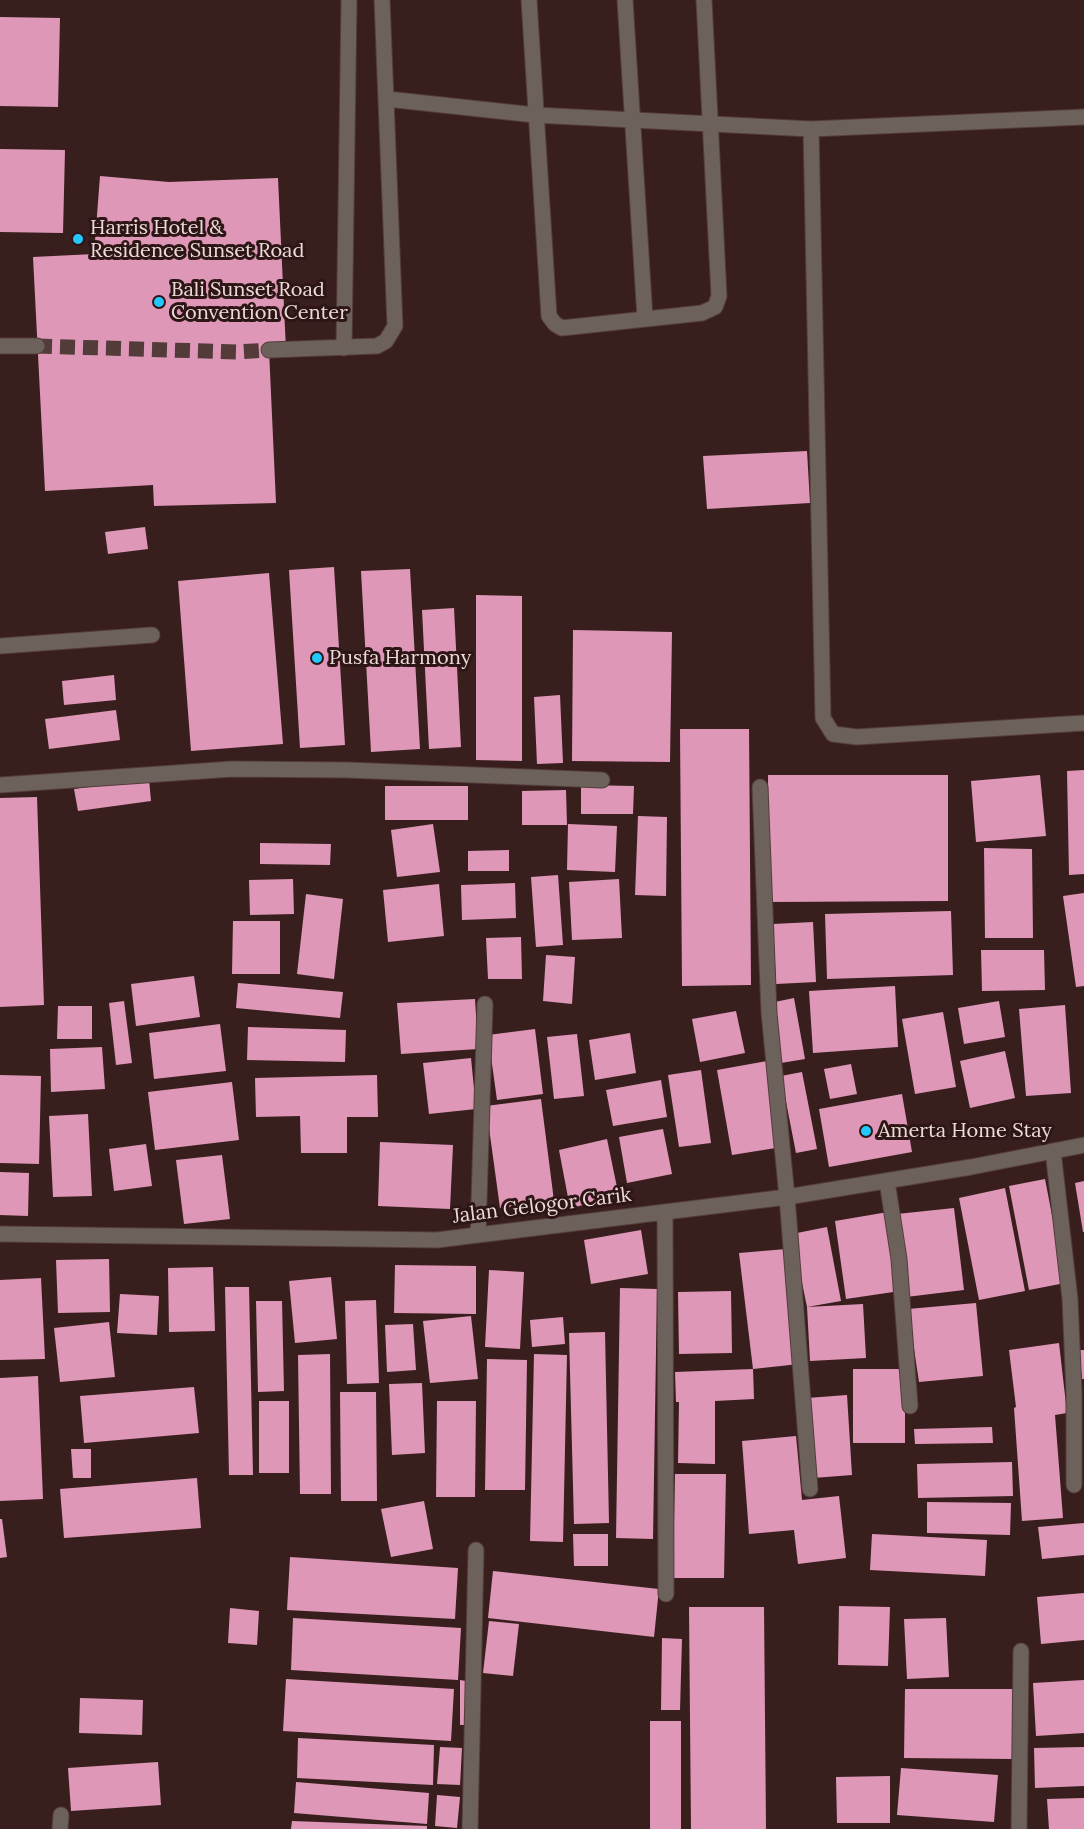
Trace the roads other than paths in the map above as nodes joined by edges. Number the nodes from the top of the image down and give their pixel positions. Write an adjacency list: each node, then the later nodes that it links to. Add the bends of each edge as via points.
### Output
1 (349, 0): 15 (street)
2 (382, 0): 6 (street)
3 (530, 0): 7 (street)
4 (625, 0): 9 (street)
5 (704, 0): 10 (street)
6 (387, 99): 7 (street); 15 (street, via 395,326 386,341 376,346)
7 (535, 115): 9 (street); 12 (street, via 549,316 562,328)
8 (1084, 117): 11 (street)
9 (633, 120): 10 (street); 12 (street)
10 (710, 123): 11 (street); 12 (street, via 719,296 715,307 702,313)
11 (810, 129): 19 (street, via 823,718 834,734 857,737)
12 (645, 318)
13 (0, 346): 14 (street)
14 (37, 346)
15 (344, 348): 16 (street)
16 (269, 350)
17 (152, 635): 18 (street)
18 (0, 646)
19 (1084, 723)
20 (602, 780): 21 (street, via 232,769)
21 (0, 785)
22 (760, 787): 27 (street, via 769,1013)
23 (485, 1004): 30 (street)
24 (1084, 1145): 25 (street, Jalan Gelogor Carik)
25 (1053, 1151): 26 (street, Jalan Gelogor Carik); 32 (street, via 1070,1299)
26 (887, 1181): 27 (street, Jalan Gelogor Carik); 31 (street, via 899,1258)
27 (787, 1197): 28 (street, Jalan Gelogor Carik); 33 (street)
28 (665, 1212): 30 (street, Jalan Gelogor Carik); 35 (street)
29 (0, 1234): 30 (street, Jalan Gelogor Carik, via 362,1241)
30 (478, 1235)
31 (910, 1406)
32 (1074, 1485)
33 (810, 1490)
34 (476, 1550): 37 (street)
35 (666, 1594)
36 (1021, 1651): 38 (street)
37 (470, 1829)
38 (1019, 1829)

